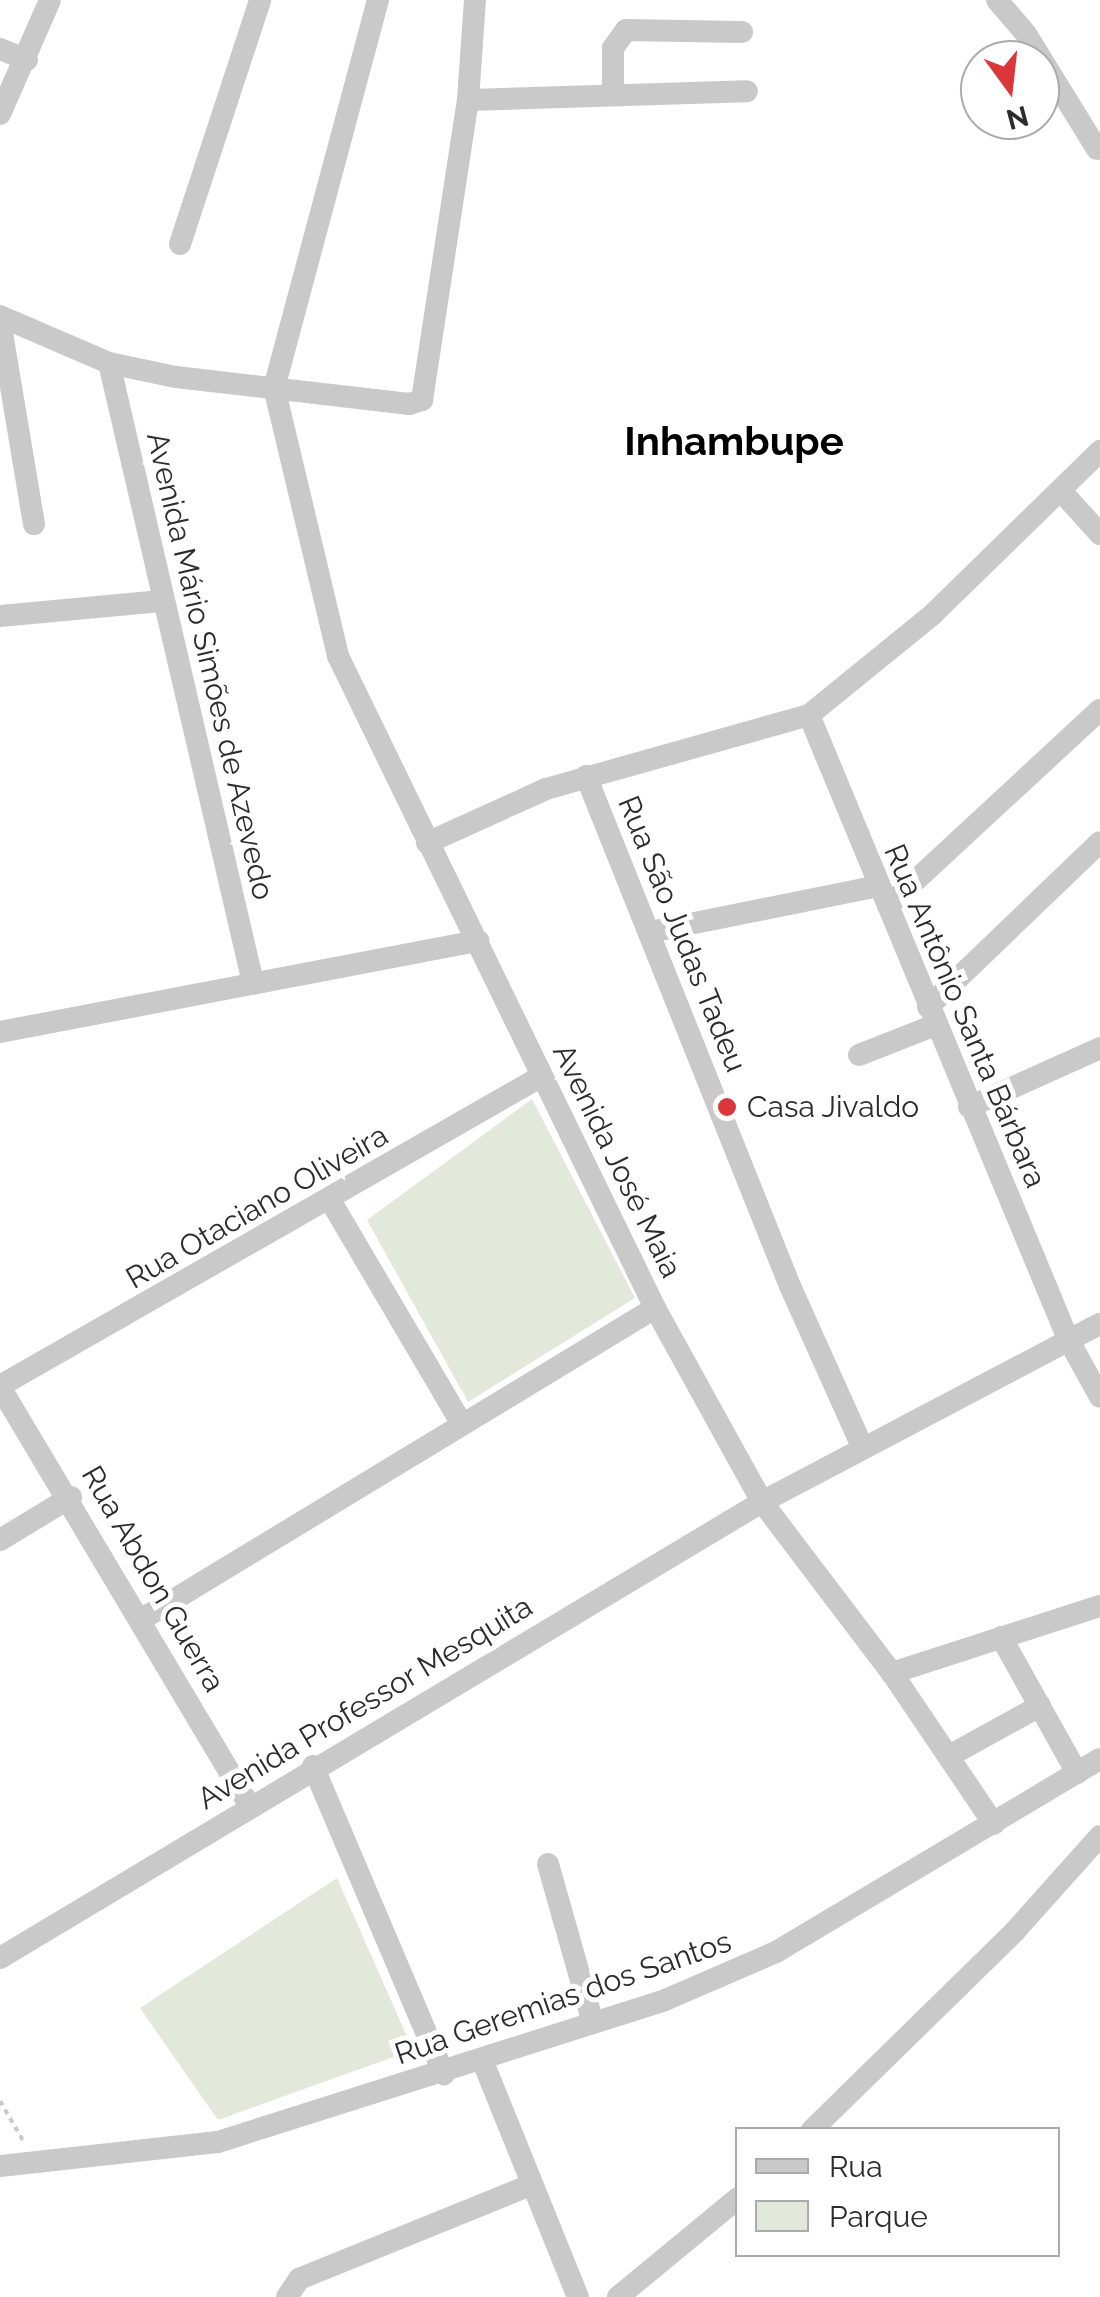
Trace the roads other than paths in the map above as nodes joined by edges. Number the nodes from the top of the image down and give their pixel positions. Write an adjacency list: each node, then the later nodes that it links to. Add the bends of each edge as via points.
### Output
1 (50, 0): 8 (street)
2 (260, 0): 14 (street)
3 (476, 0): 11 (street)
4 (997, 0): 13 (street)
5 (374, 1): 17 (street)
6 (742, 32): 10 (street, via 626,30 613,48)
7 (0, 49): 8 (street)
8 (27, 60): 12 (street)
9 (746, 91): 10 (street)
10 (613, 92): 11 (street)
11 (468, 100): 17 (street, via 422,400 410,404)
12 (0, 114)
13 (1099, 146)
14 (180, 244)
15 (0, 318): 16 (street); 20 (street)
16 (109, 363): 17 (street); 22 (street, Avenida Mário Simões de Azevedo)
17 (274, 387): 27 (street, Avenida José Maia, via 338,656)
18 (1100, 451): 19 (street)
19 (1062, 492): 21 (street); 25 (street, via 932,614)
20 (34, 524)
21 (1100, 534)
22 (160, 601): 23 (street); 32 (street, Avenida Mário Simões de Azevedo)
23 (0, 616)
24 (1100, 710): 29 (street)
25 (809, 716): 26 (street); 29 (street, Rua Antônio Santa Bárbara)
26 (586, 776): 27 (street, via 514,800); 30 (street, Rua São Judas Tadeu)
27 (427, 842): 31 (street, Avenida José Maia)
28 (1100, 842): 33 (street)
29 (883, 896): 30 (street); 33 (street, Rua Antônio Santa Bárbara)
30 (650, 932): 46 (street, Rua São Judas Tadeu, via 790,1286)
31 (478, 941): 32 (street); 37 (street, Avenida José Maia)
32 (253, 983): 34 (street)
33 (932, 1016): 36 (street); 38 (street, Rua Antônio Santa Bárbara)
34 (0, 1032)
35 (1100, 1048): 38 (street)
36 (859, 1055)
37 (542, 1076): 39 (street, Rua Otaciano Oliveira); 40 (street, Avenida José Maia)
38 (969, 1107): 42 (street, Rua Antônio Santa Bárbara)
39 (330, 1200): 43 (street, Rua Otaciano Oliveira); 45 (street)
40 (655, 1308): 45 (street); 48 (street, Avenida José Maia)
41 (1100, 1324): 42 (street, Avenida Professor Mesquita)
42 (1068, 1340): 44 (street, Rua Antônio Santa Bárbara); 46 (street, Avenida Professor Mesquita)
43 (0, 1386): 47 (street, Rua Abdon Guerra)
44 (1100, 1397)
45 (460, 1421): 51 (street)
46 (862, 1446): 48 (street, Avenida Professor Mesquita)
47 (71, 1497): 49 (street); 51 (street, Rua Abdon Guerra)
48 (762, 1502): 53 (street, Avenida José Maia); 57 (street, Avenida Professor Mesquita)
49 (0, 1540)
50 (1100, 1606): 52 (street)
51 (142, 1619): 59 (street, Rua Abdon Guerra)
52 (1001, 1637): 53 (street); 54 (street)
53 (892, 1673): 55 (street, Avenida José Maia)
54 (1040, 1706): 55 (street); 58 (street)
55 (949, 1756): 60 (street, Avenida José Maia)
56 (1100, 1759): 58 (street, Rua Geremias dos Santos)
57 (313, 1766): 59 (street, Avenida Professor Mesquita); 66 (street)
58 (1076, 1774): 60 (street, Rua Geremias dos Santos)
59 (249, 1805): 63 (street, Avenida Professor Mesquita)
60 (994, 1824): 64 (street, Rua Geremias dos Santos, via 776,1952)
61 (1100, 1836): 67 (street, via 1015,1931)
62 (548, 1864): 64 (street)
63 (0, 1958)
64 (593, 2023): 65 (street, Rua Geremias dos Santos)
65 (483, 2062): 66 (street, Rua Geremias dos Santos); 69 (street)
66 (444, 2074): 68 (street, Rua Geremias dos Santos, via 218,2142)
67 (815, 2127)
68 (0, 2166)
69 (528, 2186): 71 (street, via 298,2279); 72 (street)
70 (735, 2200): 73 (street)
71 (286, 2295)
72 (578, 2297)
73 (618, 2297)

